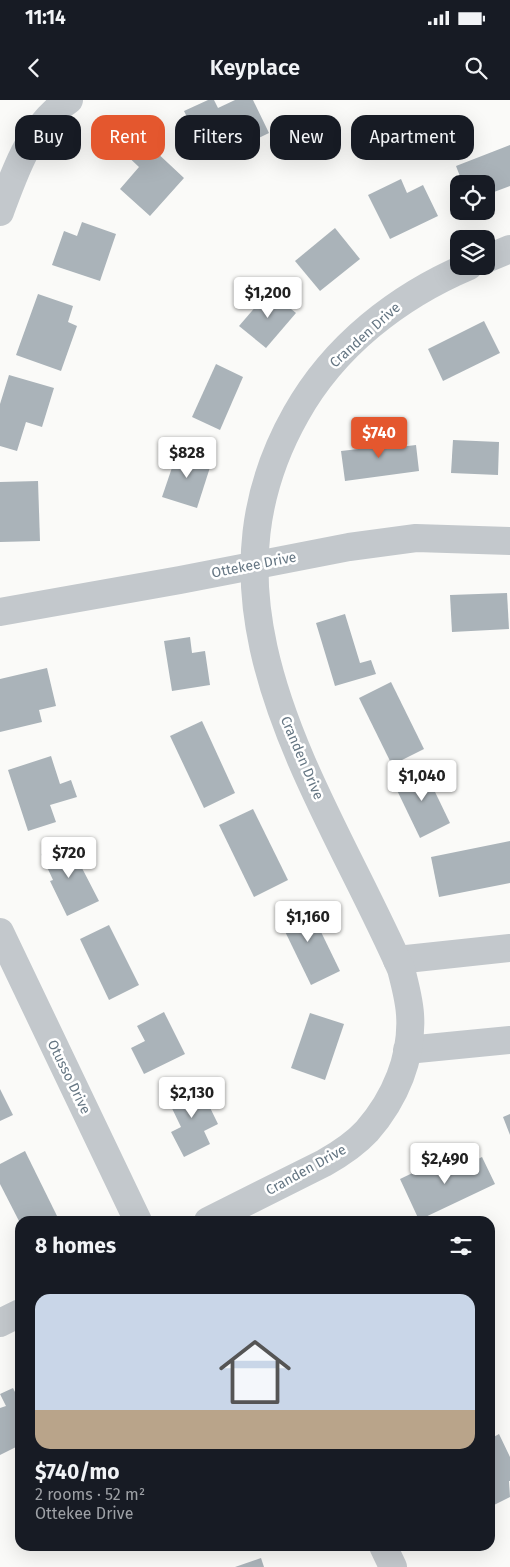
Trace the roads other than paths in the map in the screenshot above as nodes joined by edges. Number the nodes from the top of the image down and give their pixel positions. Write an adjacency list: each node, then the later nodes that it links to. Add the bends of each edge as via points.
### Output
1 (69, 100): 2 (street, via 50,115 28,143)
2 (0, 212)
3 (510, 249): 4 (street)
4 (495, 255)
5 (450, 275): 7 (street, Cranden Drive, via 406,298 379,318 343,351 303,402 274,459 260,506)
6 (510, 541): 7 (street, Ottekee Drive, via 416,538 349,547)
7 (254, 566): 8 (street, Ottekee Drive); 11 (street, Cranden Drive, via 257,620 277,699 301,761)
8 (0, 612)
9 (0, 932): 14 (street, Otusso Drive)
10 (510, 948): 11 (street)
11 (397, 960): 13 (street, Cranden Drive, via 408,998 410,1034)
12 (510, 1040): 13 (street)
13 (407, 1050): 15 (street, Cranden Drive, via 403,1069 388,1102 354,1143 324,1163)
14 (136, 1216)
15 (218, 1216)
16 (15, 1316): 17 (street)
17 (0, 1323)
18 (385, 1551): 19 (street)
19 (393, 1567)

